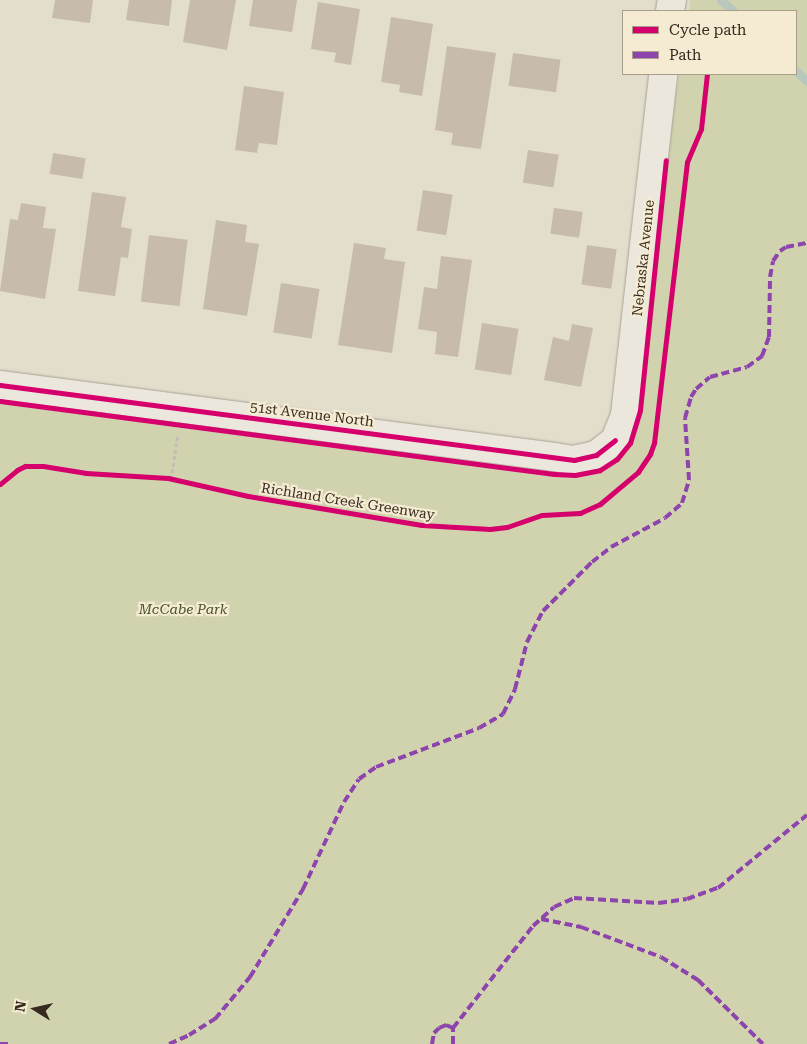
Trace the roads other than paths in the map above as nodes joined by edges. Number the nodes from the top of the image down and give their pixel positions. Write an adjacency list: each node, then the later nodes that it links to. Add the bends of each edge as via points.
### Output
1 (664, 75): 3 (street, Nebraska Avenue, via 626,409)
2 (0, 385): 3 (street, 51st Avenue North, via 574,460 596,456)
3 (615, 440)

